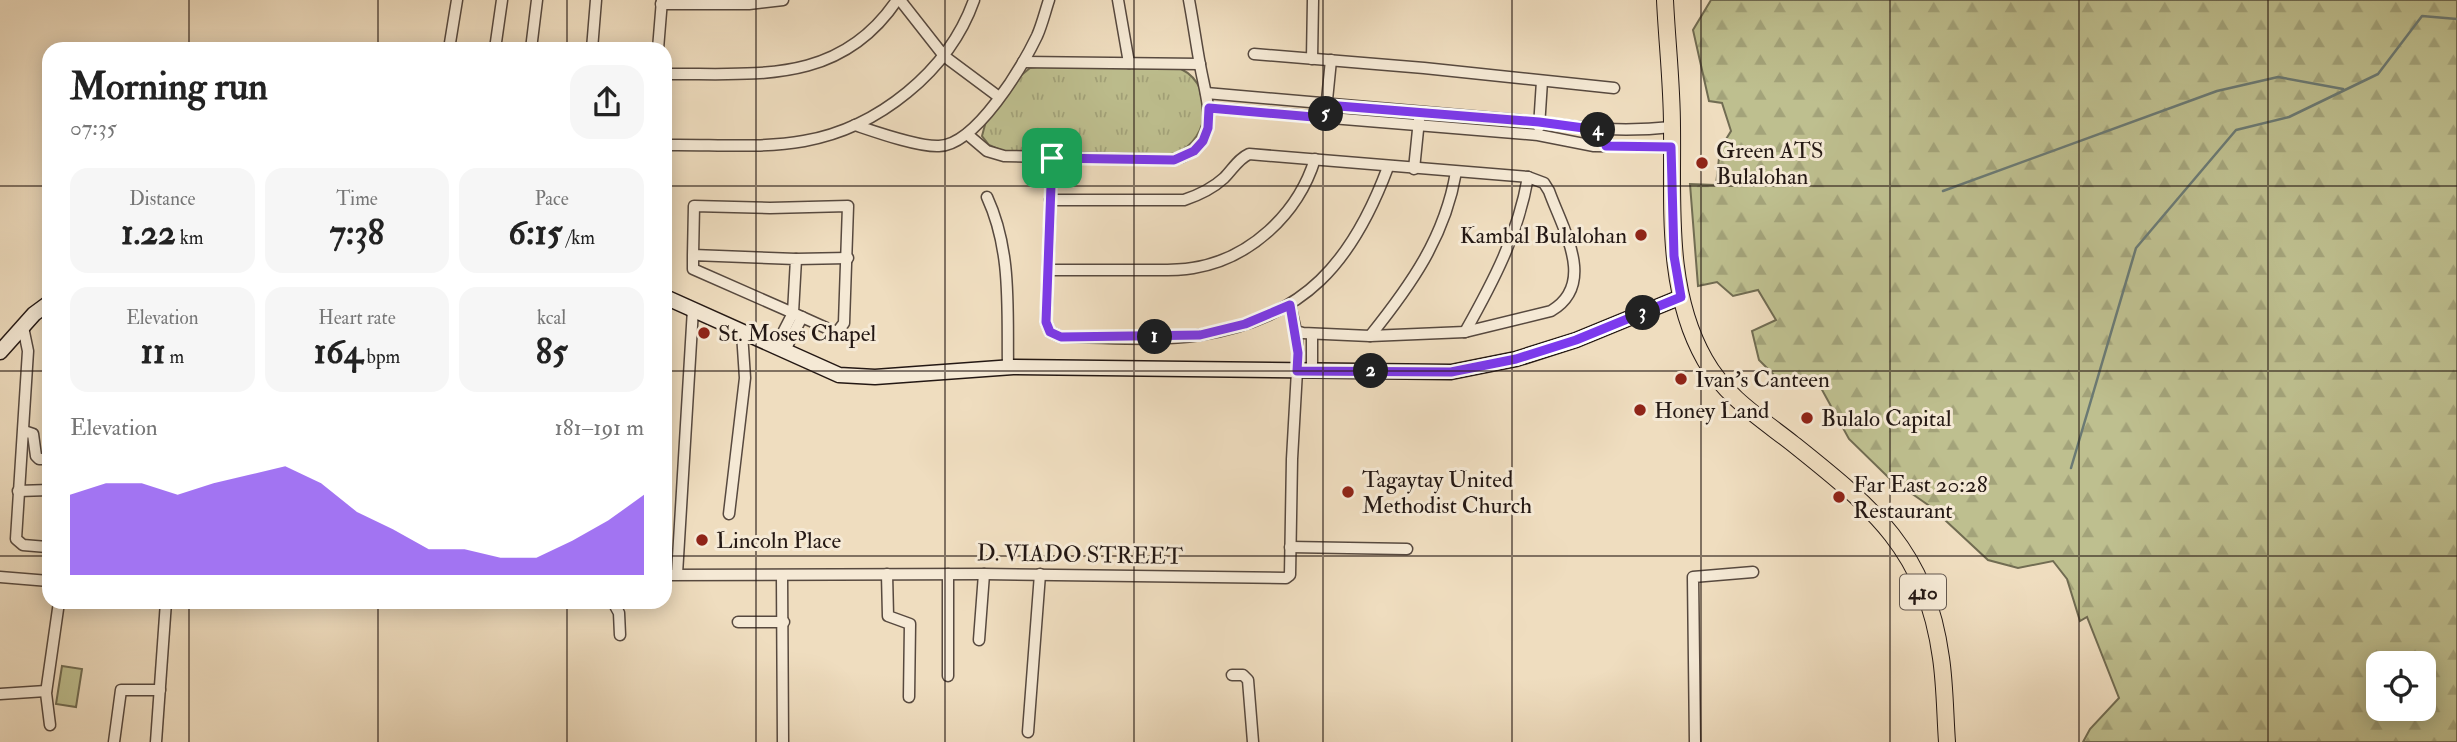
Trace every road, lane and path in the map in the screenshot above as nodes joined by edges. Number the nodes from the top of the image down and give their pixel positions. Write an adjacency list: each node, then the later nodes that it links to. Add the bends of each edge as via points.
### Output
1 (457, 0): 14 (street)
2 (502, 0): 15 (street)
3 (537, 0): 16 (street)
4 (596, 0): 17 (street)
5 (782, 0): 13 (street)
6 (898, 0): 20 (street); 26 (street, via 844,51 807,67 774,73)
7 (974, 0): 20 (street)
8 (1049, 0): 23 (street)
9 (1118, 0): 24 (street)
10 (1189, 0): 25 (street)
11 (1313, 0): 21 (street)
12 (1665, 0): 38 (main road, 410)
13 (662, 2): 18 (street)
14 (450, 42)
15 (496, 42)
16 (532, 42)
17 (593, 42)
18 (659, 42)
19 (1254, 54): 21 (street)
20 (944, 56): 30 (street); 36 (street, via 904,94)
21 (1312, 59): 22 (street)
22 (1331, 60): 27 (street); 31 (street)
23 (1023, 62): 24 (street); 30 (street)
24 (1129, 63): 25 (street)
25 (1200, 64): 29 (street)
26 (672, 74)
27 (1542, 81): 28 (street); 35 (street)
28 (1614, 88)
29 (1206, 93): 31 (street); 32 (street)
30 (999, 97): 41 (street)
31 (1326, 105): 33 (street); 34 (street)
32 (1209, 108): 34 (street); 49 (street, via 1203,141 1174,160)
33 (1420, 113): 35 (street); 37 (street)
34 (1325, 118): 37 (street)
35 (1539, 122): 39 (street); 42 (street)
36 (855, 125): 41 (street, via 939,146 951,145); 44 (street, via 805,141)
37 (1419, 125): 42 (street); 52 (street)
38 (1672, 127): 40 (street); 47 (main road, 410)
39 (1584, 129): 40 (street); 43 (street)
40 (1606, 131): 46 (street)
41 (967, 134): 49 (street, via 995,155)
42 (1538, 135): 43 (street)
43 (1582, 144): 46 (street)
44 (672, 145)
45 (1238, 145): 48 (street)
46 (1606, 146): 47 (street)
47 (1671, 147): 61 (main road, 410, via 1674,256)
48 (1244, 156): 50 (street); 56 (street, via 1217,184 1184,200)
49 (1052, 158): 56 (street)
50 (1315, 159): 51 (street); 60 (street, via 1307,182 1280,221 1260,239 1213,263 1171,270)
51 (1388, 167): 52 (street); 63 (street, via 1370,213 1343,256)
52 (1414, 169): 53 (street)
53 (1456, 172): 54 (street); 72 (street, via 1446,215 1427,258)
54 (1528, 177): 69 (street, via 1507,253); 69 (street, via 1544,183 1549,191 1573,256 1575,284 1570,295 1550,312)
55 (987, 197): 75 (street, via 998,220 1007,270)
56 (1050, 200): 60 (street)
57 (693, 256): 58 (street); 59 (street, via 694,206 848,206); 66 (street, via 693,269)
58 (796, 258): 59 (street); 66 (street)
59 (848, 258): 66 (street, via 842,328 833,331)
60 (1048, 270): 63 (street, via 1047,328 1061,337 1200,335 1245,324)
61 (1681, 297): 77 (main road, via 1516,359 1451,372); 116 (main road, 410, via 1704,359 1730,394 1862,501 1902,546 1920,580 1936,631)
62 (672, 300): 65 (main road)
63 (1290, 305): 68 (street, D. VIADO STREET)
64 (42, 309): 67 (main road)
65 (693, 309): 70 (main road); 86 (street)
66 (797, 315): 73 (street)
67 (23, 327): 74 (main road); 78 (street, via 28,351)
68 (1296, 331): 71 (street); 76 (street, D. VIADO STREET)
69 (1465, 332): 72 (street)
70 (742, 333): 73 (main road); 82 (street, via 745,378)
71 (1312, 334): 72 (street); 77 (street)
72 (1370, 336)
73 (779, 350): 75 (main road, via 839,375 875,377)
74 (0, 352)
75 (1008, 367): 76 (main road)
76 (1297, 371): 77 (main road); 84 (street, D. VIADO STREET)
77 (1312, 371)
78 (24, 431): 79 (street, via 33,434 36,456); 81 (street)
79 (42, 459)
80 (42, 490): 81 (street)
81 (18, 491): 83 (street, via 17,541)
82 (729, 514)
83 (42, 547)
84 (1290, 547): 85 (street); 92 (street, D. VIADO STREET, via 1290,575 1286,578)
85 (1408, 549)
86 (672, 562)
87 (1753, 572): 115 (street, via 1693,577)
88 (672, 574): 93 (street, D. VIADO STREET)
89 (887, 574): 90 (street, D. VIADO STREET); 93 (street, D. VIADO STREET); 108 (street, via 888,615 910,624)
90 (948, 574): 91 (street, D. VIADO STREET); 104 (street)
91 (984, 574): 92 (street, D. VIADO STREET); 102 (street)
92 (1040, 575): 110 (street)
93 (782, 576): 100 (street)
94 (0, 577): 95 (street)
95 (42, 580)
96 (58, 609): 106 (street)
97 (166, 609): 105 (street)
98 (617, 609): 101 (street)
99 (738, 622): 100 (street)
100 (784, 622): 113 (street)
101 (620, 635)
102 (979, 640)
103 (1232, 675): 114 (street, via 1248,680)
104 (948, 676)
105 (160, 690): 111 (street, via 121,690); 112 (street)
106 (46, 691): 107 (street); 109 (street)
107 (0, 694)
108 (909, 697)
109 (50, 725)
110 (1028, 733)
111 (114, 742)
112 (156, 742)
113 (783, 742)
114 (1253, 742)
115 (1695, 742)
116 (1947, 742)

